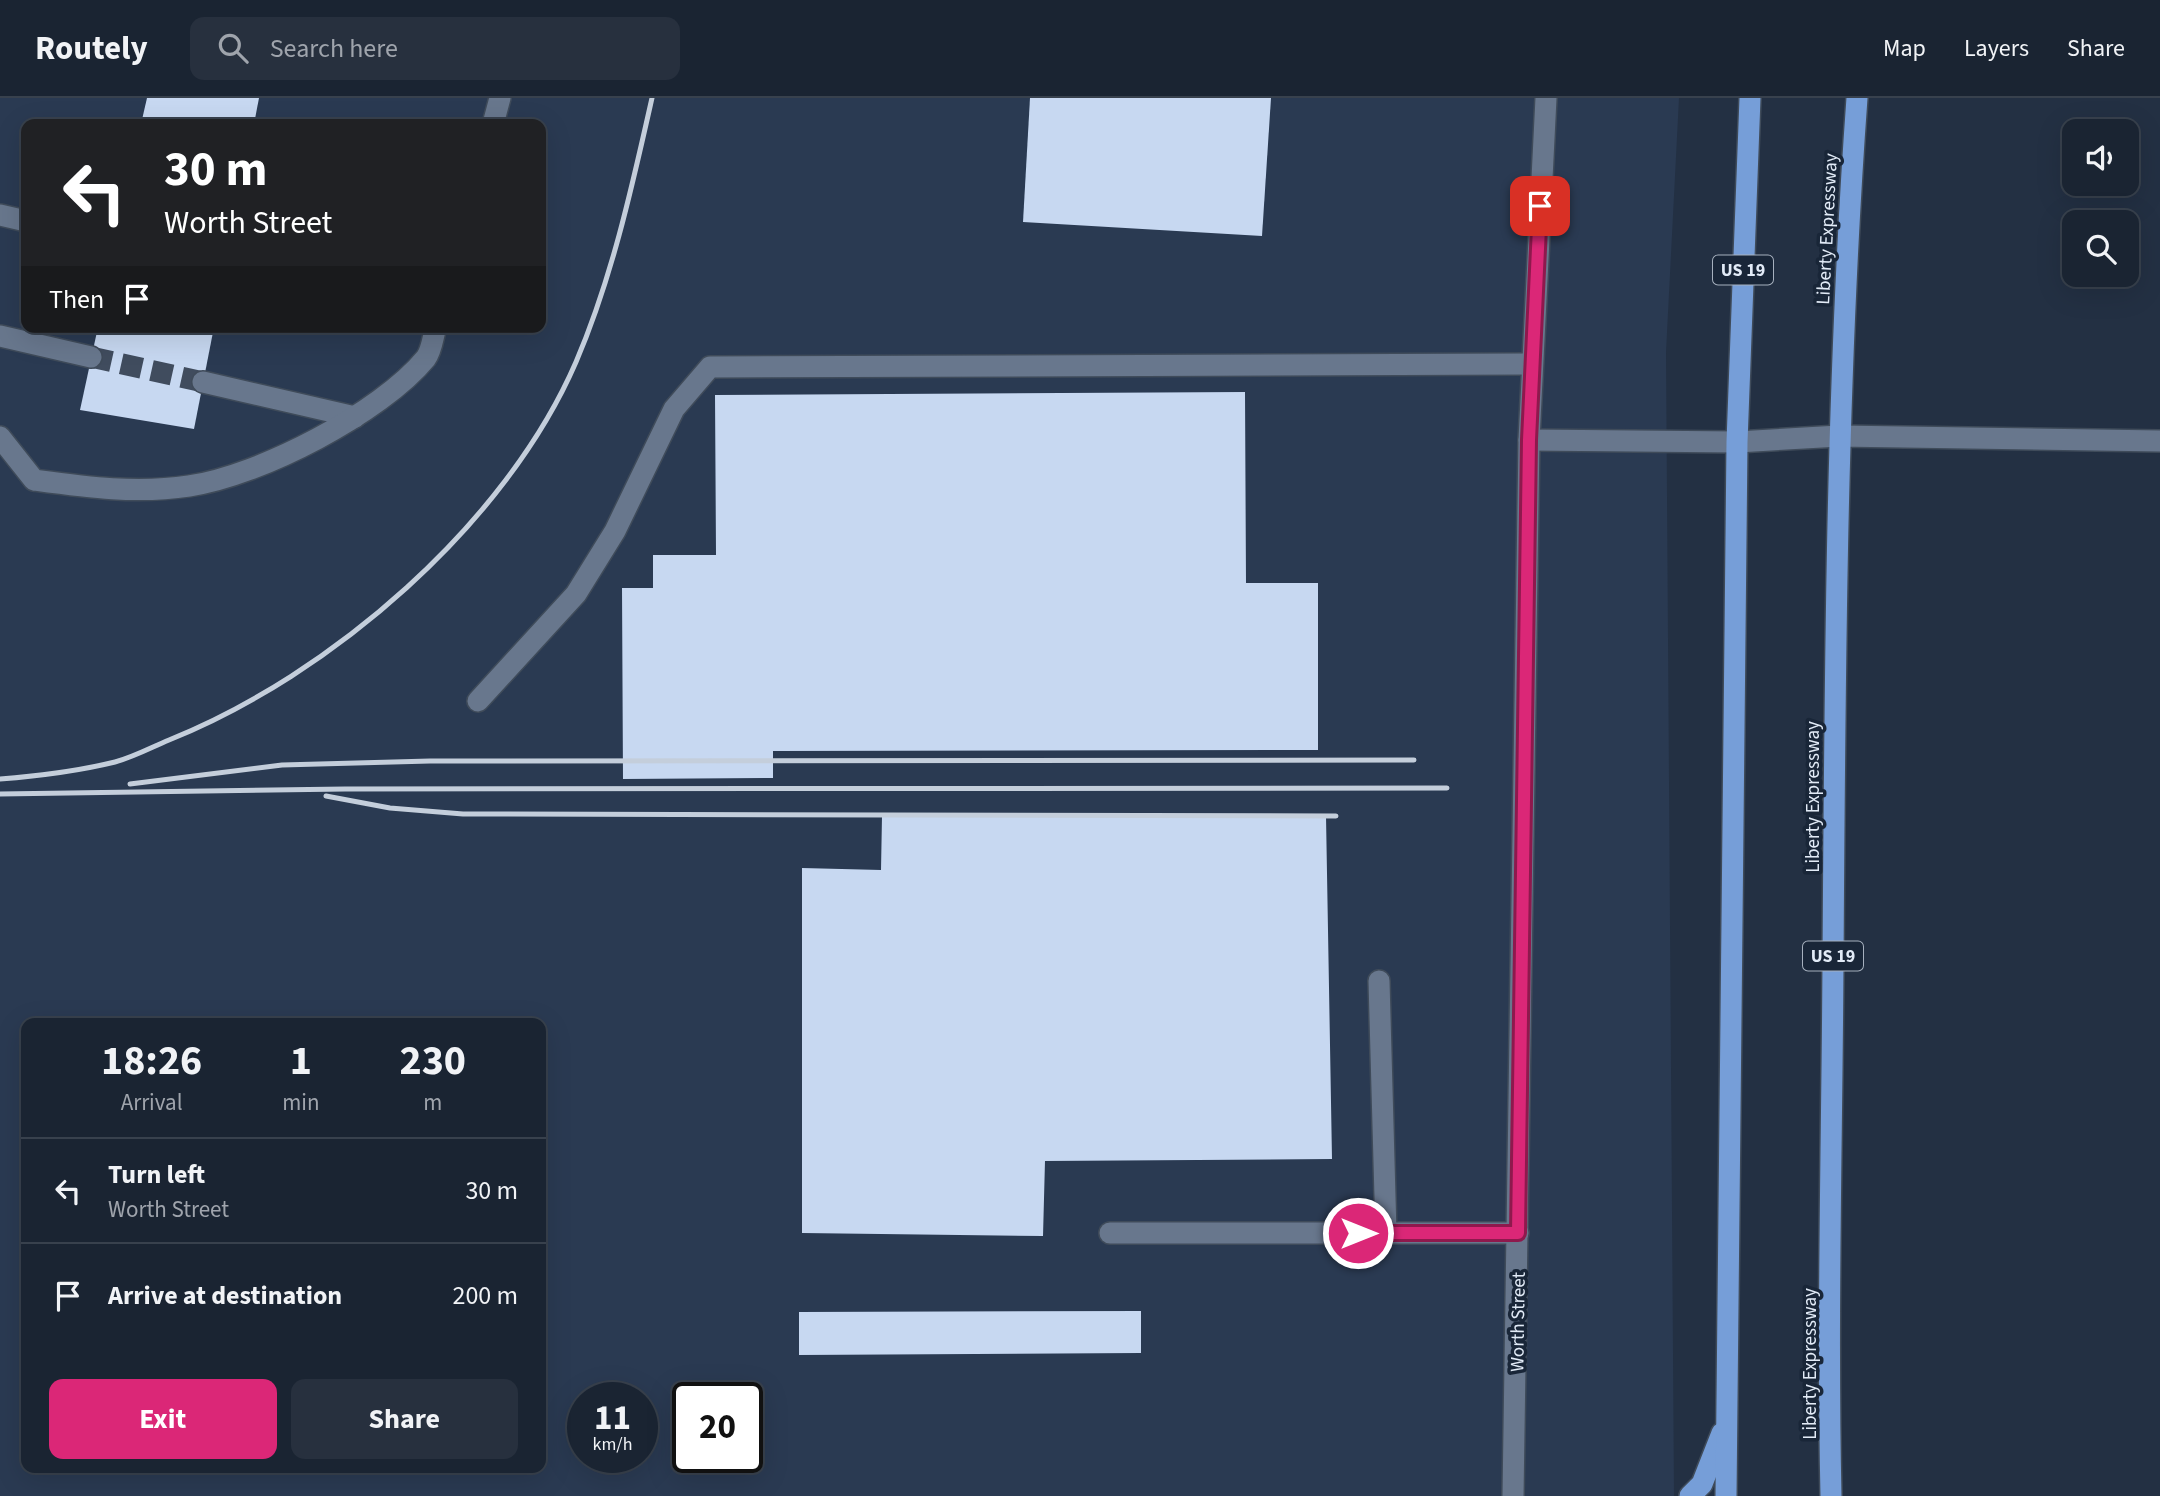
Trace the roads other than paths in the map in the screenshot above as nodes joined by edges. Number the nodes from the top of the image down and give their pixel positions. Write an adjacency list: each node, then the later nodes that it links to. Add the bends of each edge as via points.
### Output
1 (500, 98): 5 (street)
2 (1546, 98): 11 (street, Worth Street)
3 (1750, 98): 18 (highway, US 19)
4 (1857, 98): 14 (highway, Liberty Expressway / US 19)
5 (494, 119)
6 (0, 215): 7 (street)
7 (21, 220)
8 (434, 333): 13 (street, via 427,356)
9 (0, 336): 10 (street)
10 (91, 357)
11 (1532, 364): 16 (street, Worth Street); 19 (street, via 710,367 674,409 615,531 576,594)
12 (202, 382): 13 (street)
13 (355, 417): 15 (street, via 268,462 191,486 119,491 34,480)
14 (1839, 436): 17 (street); 18 (street); 28 (highway, Liberty Expressway / US 19)
15 (0, 437)
16 (1529, 440): 18 (street); 23 (street, Worth Street)
17 (2160, 441)
18 (1737, 442): 24 (highway, US 19)
19 (478, 701)
20 (1379, 981): 22 (street)
21 (1110, 1233): 22 (street)
22 (1386, 1233): 23 (street)
23 (1518, 1233): 25 (street, Worth Street)
24 (1727, 1421): 26 (highway, via 1702,1485); 27 (highway, US 19)
25 (1514, 1496)
26 (1690, 1496)
27 (1726, 1496)
28 (1831, 1496)

